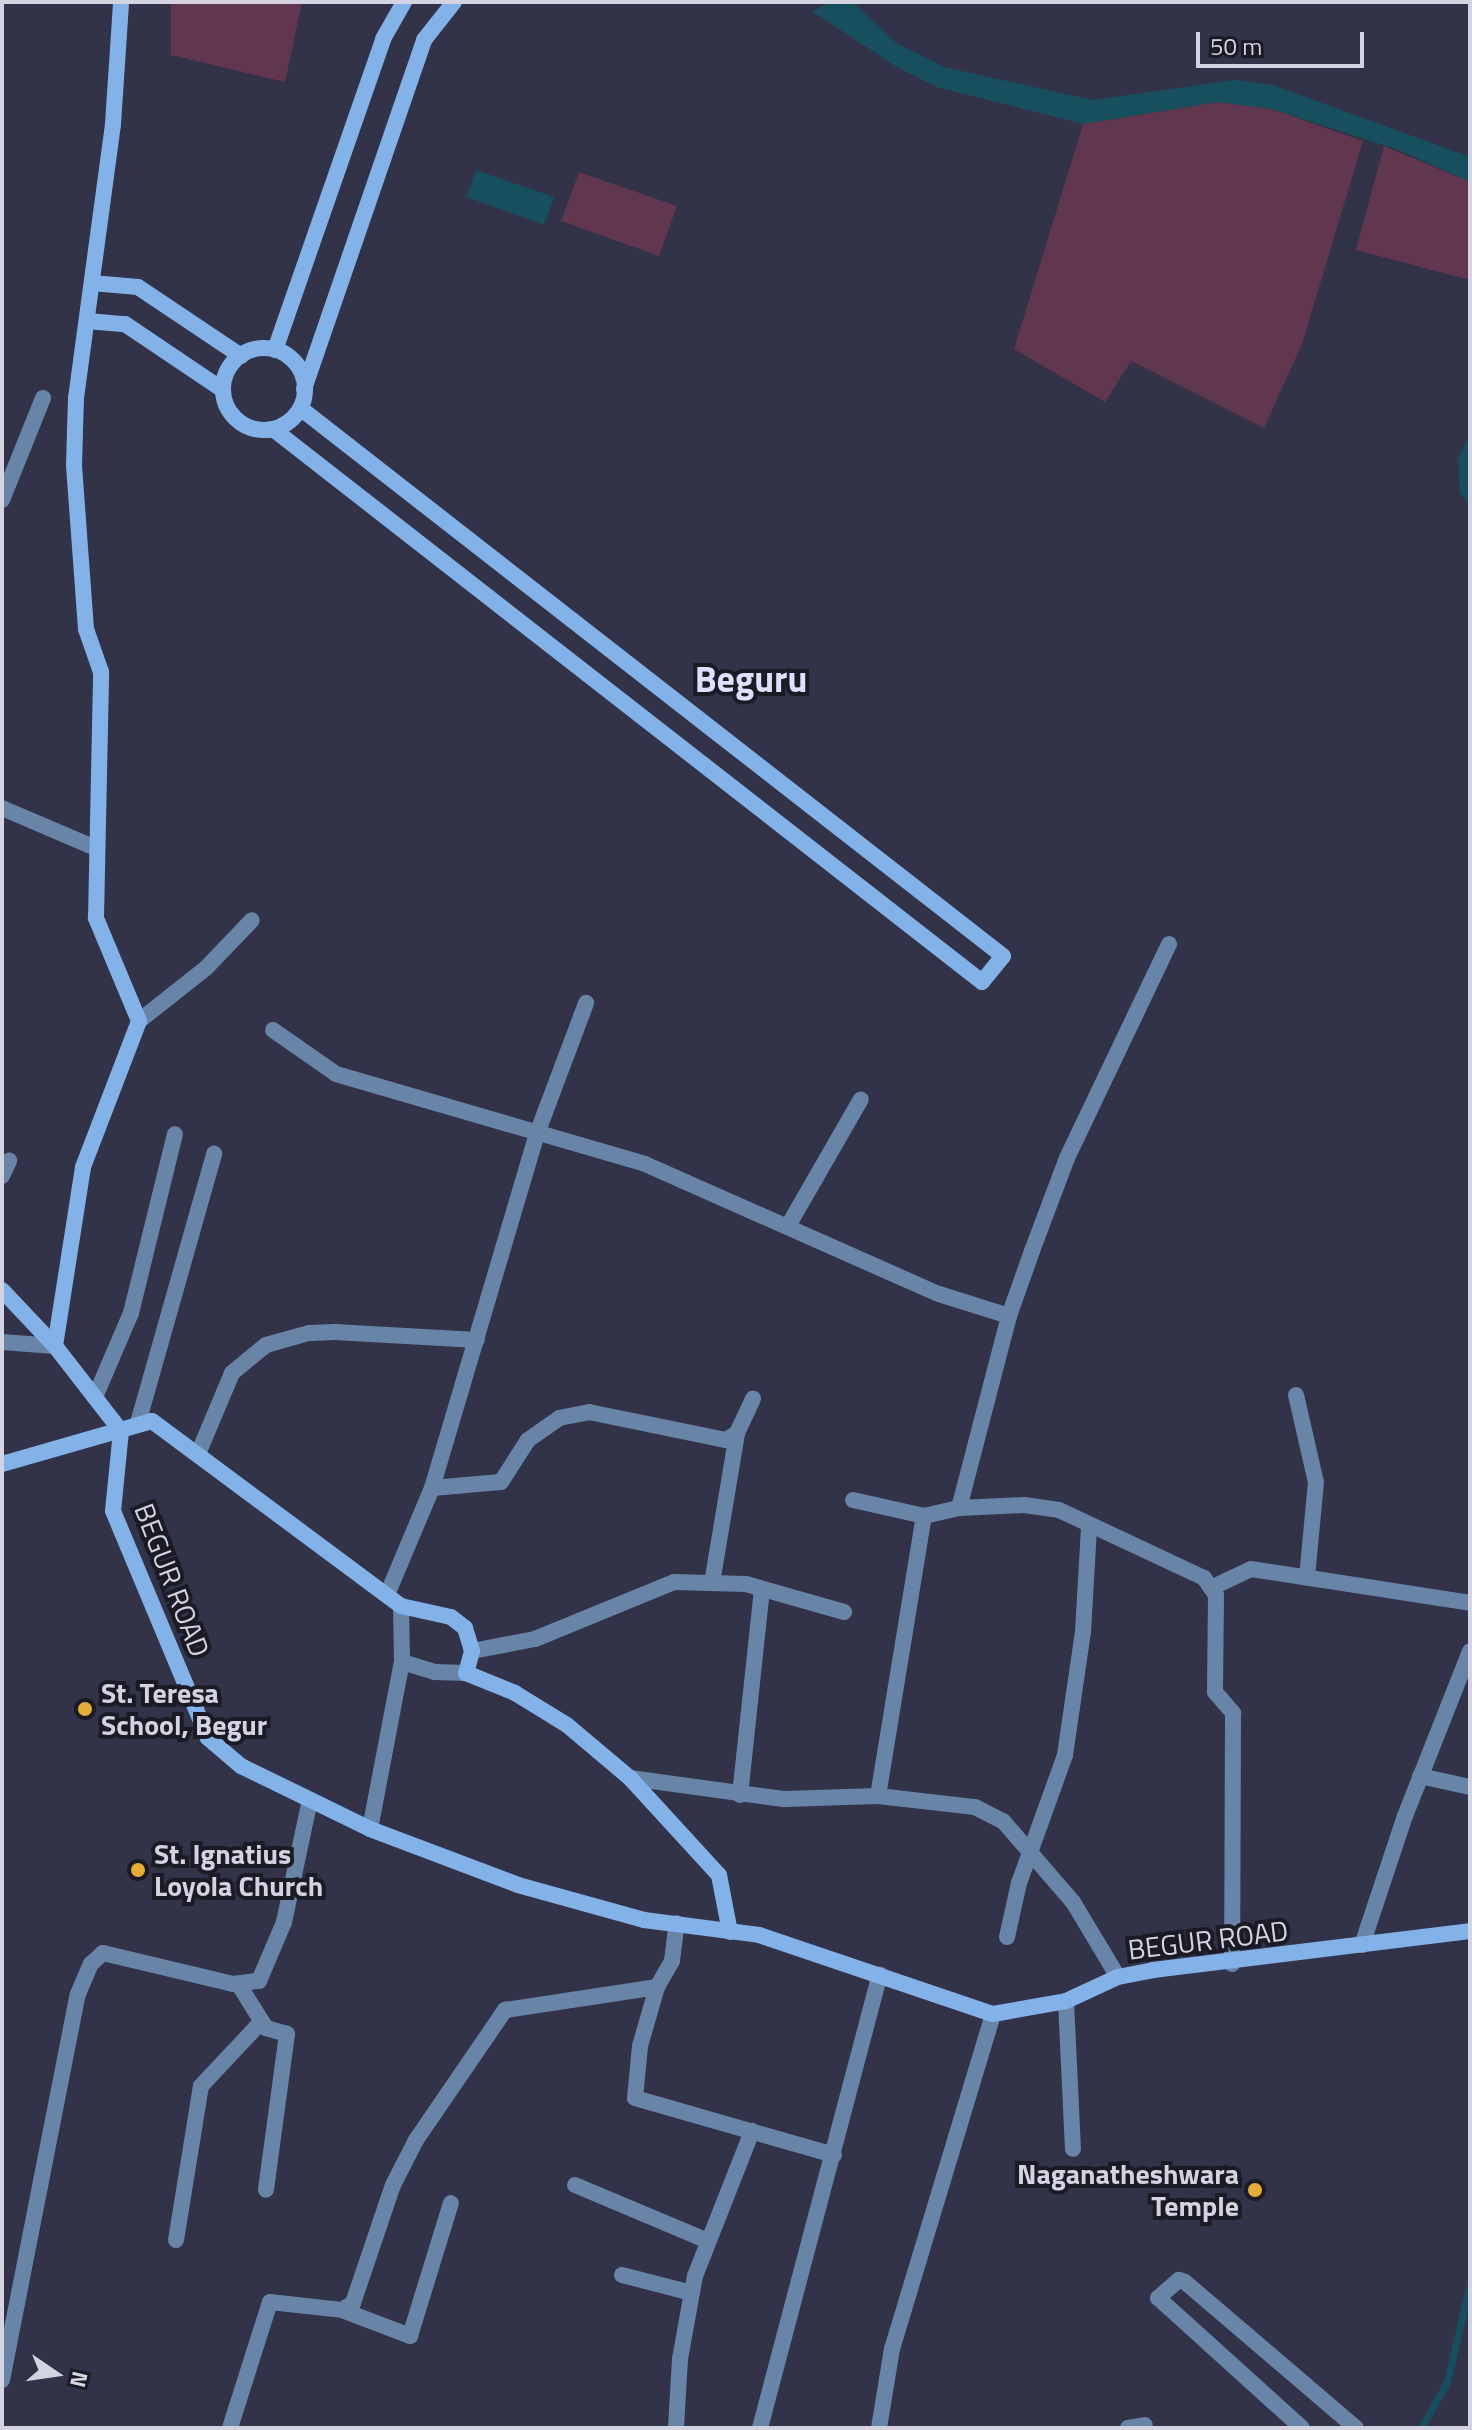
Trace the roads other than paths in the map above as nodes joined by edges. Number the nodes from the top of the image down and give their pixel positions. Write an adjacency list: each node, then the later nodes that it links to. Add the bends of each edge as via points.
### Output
1 (121, 2): 4 (main road, via 113,124)
2 (404, 2): 6 (main road, via 383,39)
3 (454, 2): 8 (main road, via 424,40)
4 (92, 283): 5 (main road); 7 (main road, via 138,287)
5 (87, 321): 9 (main road, via 125,324); 15 (main road, via 74,465 84,617 101,672 102,794)
6 (275, 350): 7 (main road, via 256,349); 8 (main road, via 296,363)
7 (241, 356): 9 (main road, via 229,368)
8 (304, 389): 11 (main road)
9 (223, 390): 12 (main road, via 239,421)
10 (43, 398): 13 (street)
11 (300, 408): 12 (main road); 12 (main road, via 1003,956 982,982)
12 (273, 429)
13 (2, 500)
14 (2, 808): 15 (street)
15 (96, 848): 19 (main road, via 96,918)
16 (252, 920): 19 (street, via 206,968)
17 (1169, 944): 27 (street, via 1067,1158)
18 (586, 1003): 22 (street)
19 (139, 1021): 30 (main road, via 83,1167)
20 (273, 1030): 22 (street, via 336,1074)
21 (861, 1099): 25 (street)
22 (538, 1131): 25 (street, via 645,1164); 28 (street)
23 (175, 1134): 32 (street, via 131,1313)
24 (214, 1154): 34 (street)
25 (788, 1226): 27 (street, via 939,1294)
26 (2, 1290): 30 (main road)
27 (1009, 1316): 41 (street)
28 (477, 1340): 37 (street, via 335,1332 299,1334 266,1345 232,1373); 39 (street)
29 (2, 1342): 30 (street)
30 (55, 1346): 32 (main road)
31 (1296, 1395): 44 (street, via 1316,1482)
32 (95, 1397): 35 (main road)
33 (753, 1398): 36 (street)
34 (138, 1423): 35 (main road); 37 (main road, via 152,1421)
35 (121, 1431): 38 (main road); 61 (main road, BEGUR ROAD, via 113,1511 208,1738 241,1766)
36 (737, 1433): 39 (street, via 726,1440 703,1437 589,1412 559,1418 528,1440 501,1482); 45 (street)
37 (198, 1454): 48 (main road)
38 (2, 1464)
39 (432, 1488): 48 (street)
40 (853, 1500): 42 (street)
41 (959, 1508): 42 (street); 43 (street, via 1043,1506)
42 (924, 1516): 60 (street)
43 (1089, 1527): 46 (street, via 1204,1578); 63 (street, via 1083,1632 1065,1755)
44 (1307, 1578): 46 (street, via 1251,1569); 49 (street)
45 (712, 1583): 47 (street); 52 (street, via 674,1582 535,1639)
46 (1211, 1588): 69 (street, via 1216,1595 1215,1692 1233,1713)
47 (762, 1589): 51 (street); 59 (street)
48 (387, 1595): 50 (main road)
49 (1470, 1603)
50 (401, 1606): 52 (main road, via 451,1617 465,1628); 54 (street)
51 (844, 1612)
52 (472, 1651): 55 (main road)
53 (1470, 1651): 56 (street)
54 (402, 1662): 55 (street, via 434,1672); 62 (street)
55 (466, 1673): 57 (main road, via 515,1693 567,1725)
56 (1420, 1776): 58 (street); 68 (street)
57 (630, 1778): 59 (street); 66 (main road, via 719,1875)
58 (1470, 1787)
59 (740, 1795): 60 (street)
60 (878, 1796): 63 (street, via 975,1807 1003,1821)
61 (310, 1800): 62 (main road, BEGUR ROAD); 72 (street, via 284,1922 259,1981)
62 (370, 1829): 64 (main road, BEGUR ROAD, via 568,1901)
63 (1030, 1851): 67 (street); 71 (street, via 1073,1902)
64 (677, 1923): 66 (main road, BEGUR ROAD); 73 (street, via 672,1961)
65 (1470, 1931): 68 (main road, BEGUR ROAD)
66 (730, 1932): 70 (main road, BEGUR ROAD, via 759,1935)
67 (1007, 1937)
68 (1362, 1945): 69 (main road, BEGUR ROAD)
69 (1232, 1964): 71 (main road, BEGUR ROAD)
70 (880, 1975): 75 (main road, BEGUR ROAD); 79 (street)
71 (1118, 1977): 74 (main road, BEGUR ROAD)
72 (239, 1985): 76 (street); 88 (street, via 103,1953 91,1964 78,1994)
73 (657, 1987): 77 (street, via 640,2046 635,2098); 87 (street, via 505,2010 416,2140 393,2185 353,2303)
74 (1066, 2001): 75 (main road, BEGUR ROAD); 78 (street)
75 (993, 2014): 92 (street, via 892,2349)
76 (261, 2022): 81 (street, via 287,2034); 83 (street, via 201,2086)
77 (752, 2131): 79 (street); 84 (street)
78 (1073, 2149)
79 (834, 2155): 91 (street)
80 (575, 2185): 84 (street)
81 (266, 2190)
82 (451, 2203): 87 (street, via 410,2336)
83 (176, 2240)
84 (706, 2240): 86 (street)
85 (622, 2275): 86 (street)
86 (692, 2293): 90 (street)
87 (342, 2310): 89 (street, via 270,2302)
88 (2, 2380)
89 (230, 2428)
90 (676, 2428)
91 (760, 2428)
92 (879, 2428)
93 (1302, 2428): 94 (street, via 1158,2298 1179,2280 1185,2282)
94 (1356, 2428)

